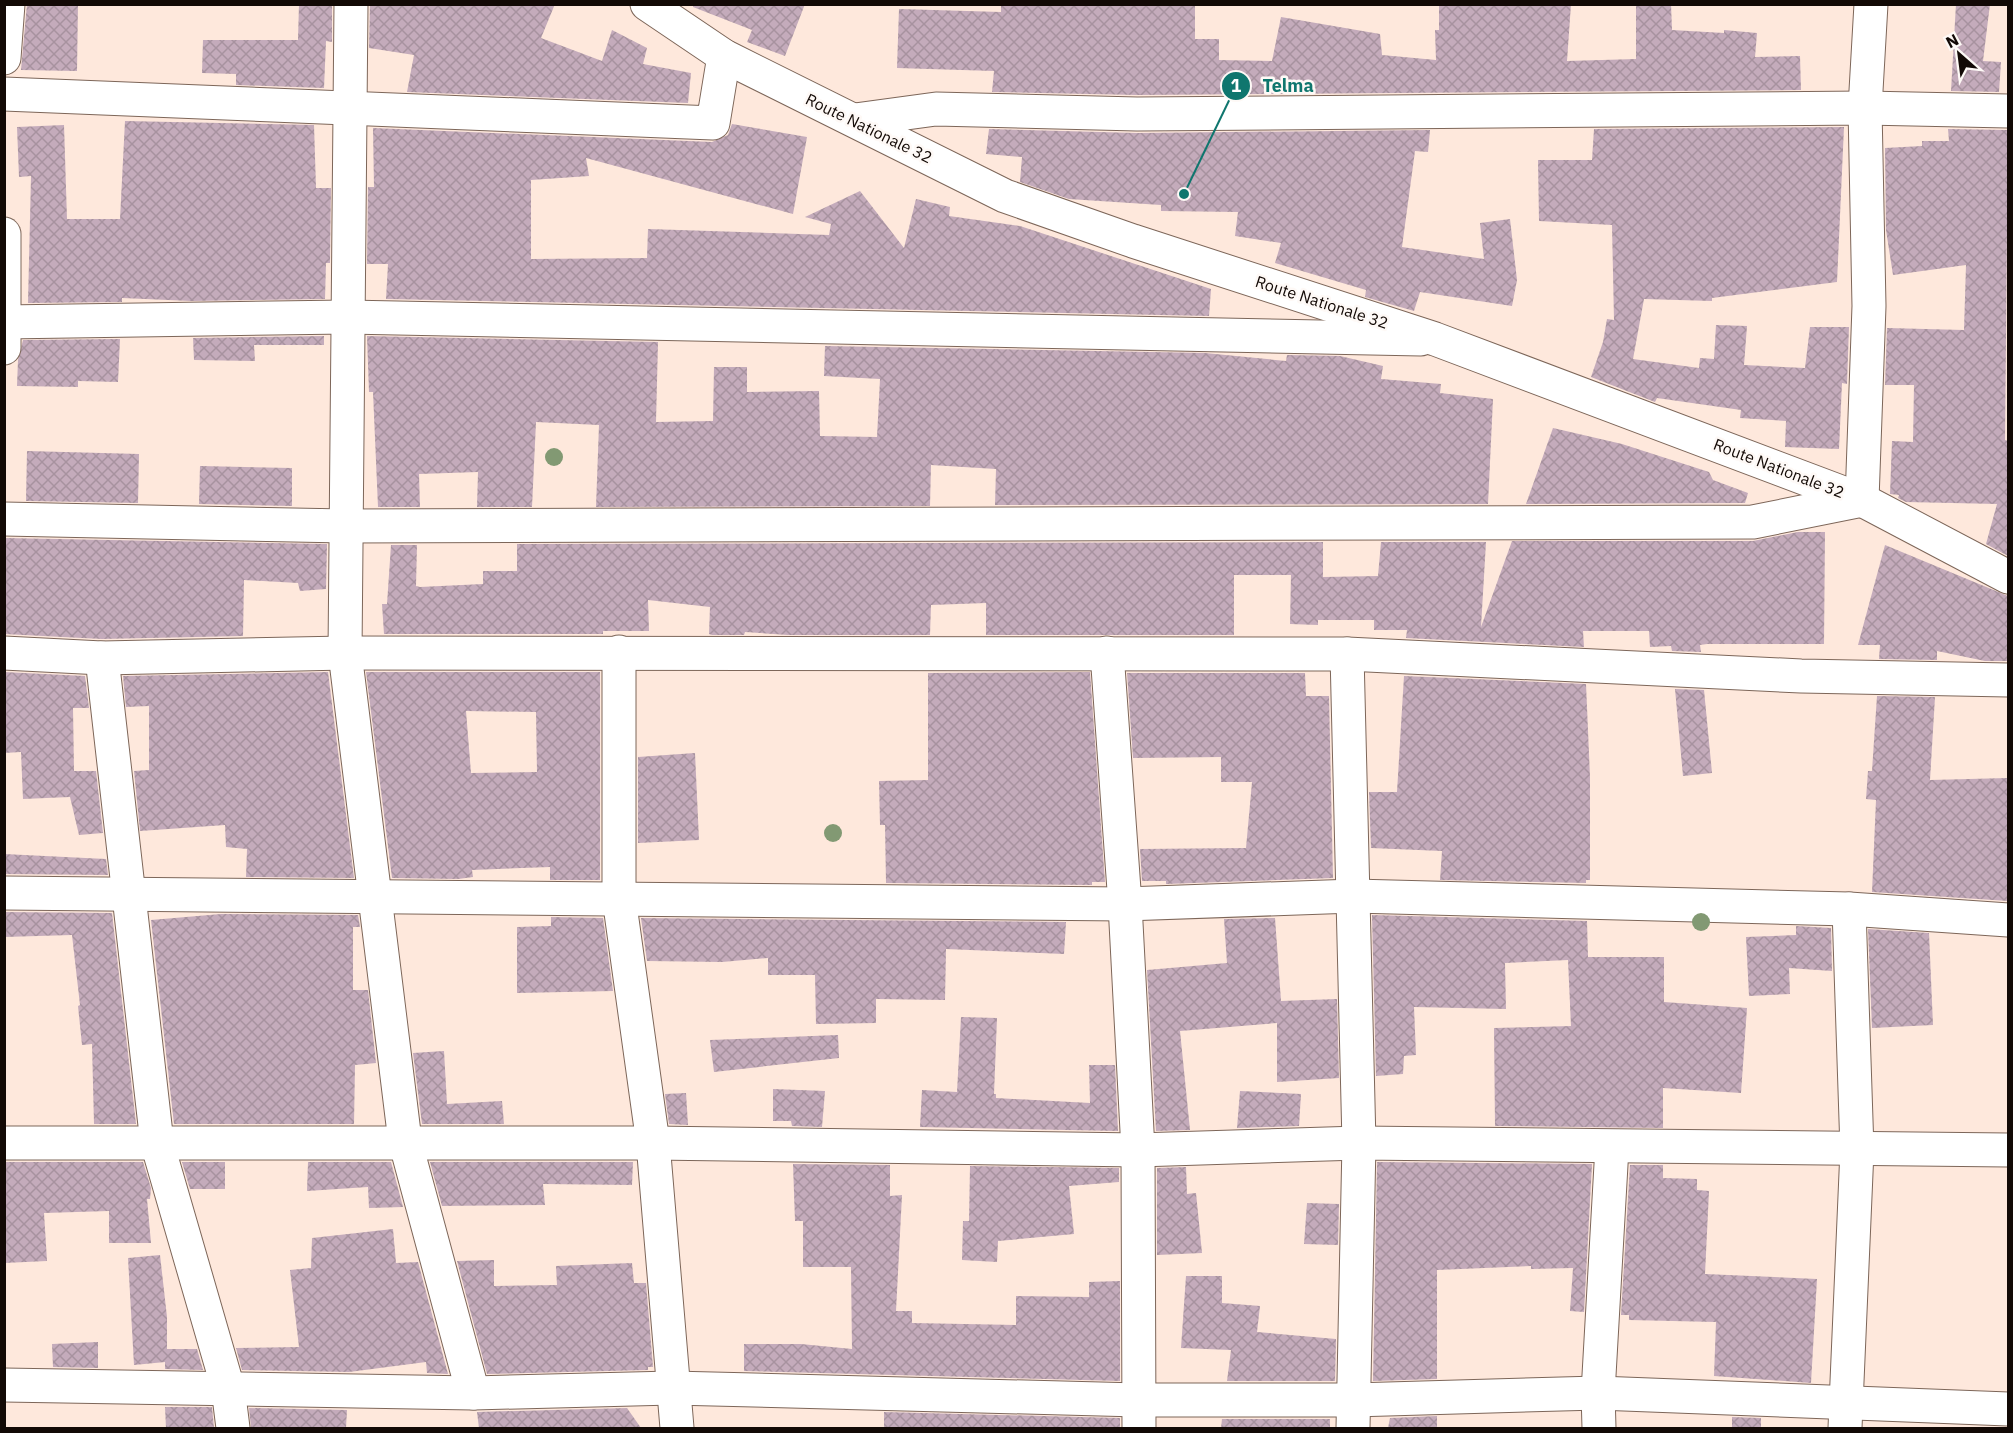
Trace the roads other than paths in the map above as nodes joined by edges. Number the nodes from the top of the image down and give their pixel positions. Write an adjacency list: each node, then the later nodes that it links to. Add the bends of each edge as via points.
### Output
1 (8, 4): 6 (street)
2 (351, 4): 9 (street)
3 (647, 4): 5 (street, Route Nationale 32)
4 (1871, 4): 8 (street)
5 (724, 56): 9 (street, via 713,123); 11 (street, Route Nationale 32)
6 (4, 58)
7 (4, 94): 9 (street)
8 (1865, 108): 10 (street); 11 (street, via 1149,114 936,109); 16 (street, via 1869,306)
9 (349, 110): 13 (street)
10 (2008, 111)
11 (855, 120): 15 (street, Route Nationale 32, via 1005,196)
12 (4, 234): 14 (street)
13 (347, 317): 14 (street); 15 (street); 18 (street)
14 (5, 331)
15 (1435, 339): 16 (street, Route Nationale 32)
16 (1862, 500): 18 (street, via 1753,522); 19 (street, Route Nationale 32)
17 (4, 519): 18 (street)
18 (345, 526): 20 (street)
19 (2008, 577)
20 (345, 652): 21 (street); 25 (street); 29 (street)
21 (619, 652): 23 (street); 31 (street)
22 (4, 653): 25 (street)
23 (1107, 653): 24 (street); 32 (street)
24 (1347, 654): 26 (street, via 1801,676); 30 (street)
25 (102, 658): 28 (street)
26 (2008, 680)
27 (4, 893): 28 (street)
28 (129, 896): 29 (street); 37 (street)
29 (374, 896): 31 (street); 35 (street)
30 (1354, 896): 32 (street); 33 (street); 39 (street)
31 (619, 898): 32 (street); 38 (street)
32 (1125, 904): 41 (street)
33 (1850, 909): 34 (street); 42 (street)
34 (2008, 921)
35 (405, 1142): 37 (street); 38 (street); 47 (street)
36 (4, 1143): 37 (street)
37 (157, 1143): 45 (street)
38 (653, 1143): 41 (street); 46 (street)
39 (1359, 1143): 40 (street); 41 (street); 51 (street)
40 (1612, 1147): 42 (street); 48 (street)
41 (1138, 1149): 50 (street)
42 (1857, 1150): 43 (street); 52 (street)
43 (2008, 1150)
44 (4, 1385): 45 (street)
45 (228, 1388): 47 (street); 53 (street)
46 (672, 1388): 47 (street); 50 (street); 54 (street)
47 (473, 1393)
48 (1598, 1393): 51 (street); 52 (street); 55 (street)
49 (2008, 1409): 52 (street)
50 (1138, 1414): 51 (street)
51 (1353, 1414)
52 (1845, 1416)
53 (233, 1428)
54 (677, 1428)
55 (1599, 1428)

